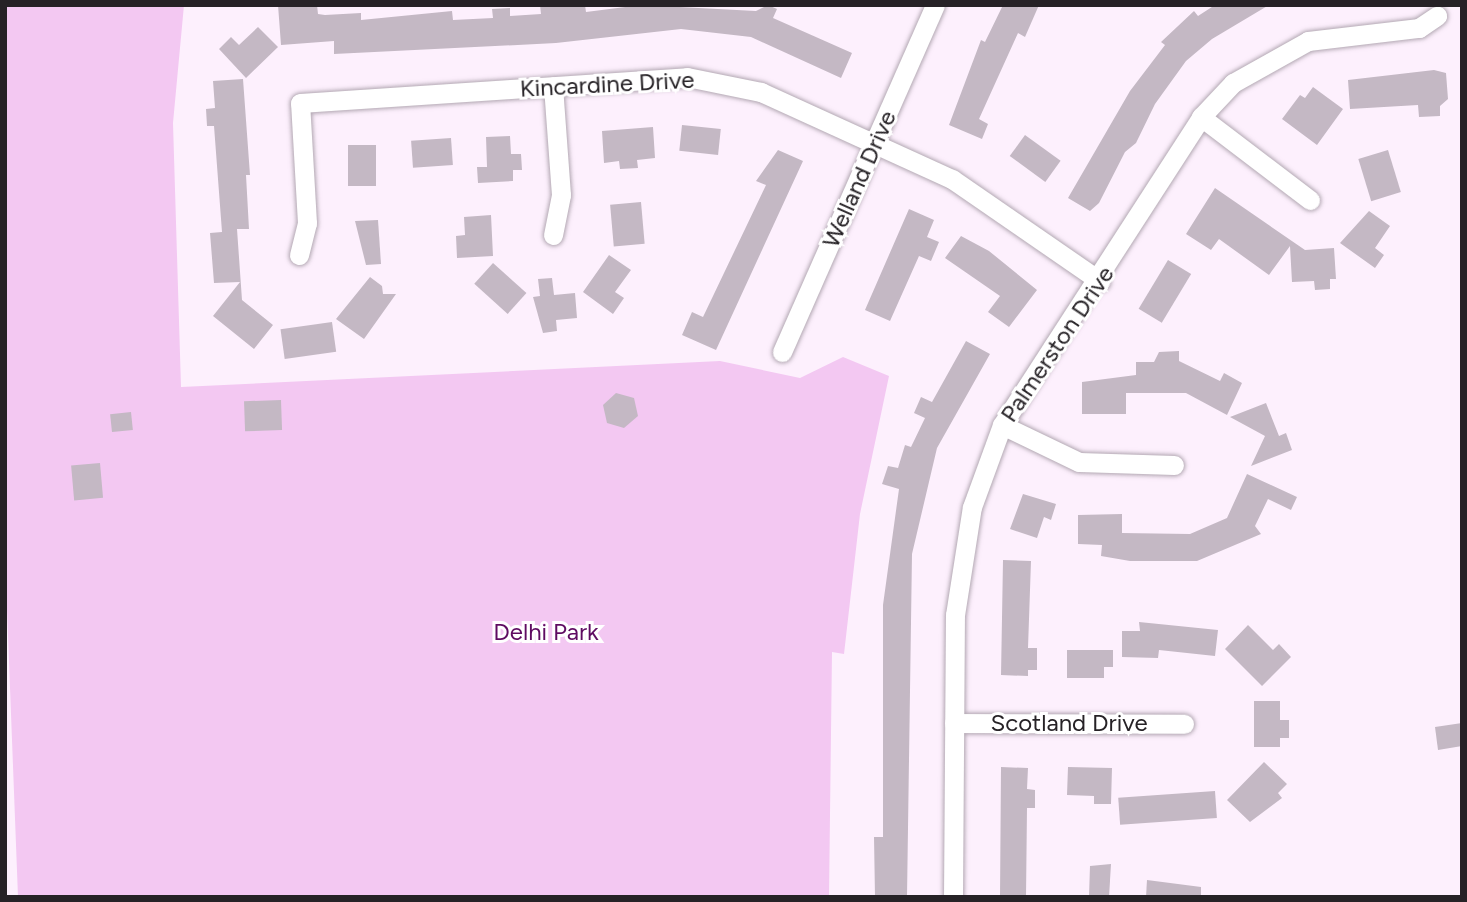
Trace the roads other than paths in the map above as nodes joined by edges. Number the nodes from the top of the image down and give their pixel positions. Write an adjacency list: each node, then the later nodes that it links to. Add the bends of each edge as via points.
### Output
1 (935, 5): 5 (street, Welland Drive)
2 (1437, 16): 4 (street, Palmerston Drive, via 1419,28 1342,33 1284,50 1233,83)
3 (554, 86): 5 (street, Kincardine Drive, via 712,79 761,92); 7 (street, via 561,195); 8 (street, Kincardine Drive, via 300,103 307,223)
4 (1201, 117): 6 (street); 9 (street, Palmerston Drive)
5 (875, 144): 9 (street, Kincardine Drive, via 991,202); 10 (street, Welland Drive)
6 (1310, 200)
7 (553, 235)
8 (299, 256)
9 (1100, 281): 11 (street, Palmerston Drive)
10 (782, 352)
11 (1002, 425): 12 (street, via 1079,462); 13 (street, Palmerston Drive, via 964,541 955,615)
12 (1174, 465)
13 (954, 723): 14 (street, Scotland Drive); 15 (street, Palmerston Drive)
14 (1184, 724)
15 (953, 897)

